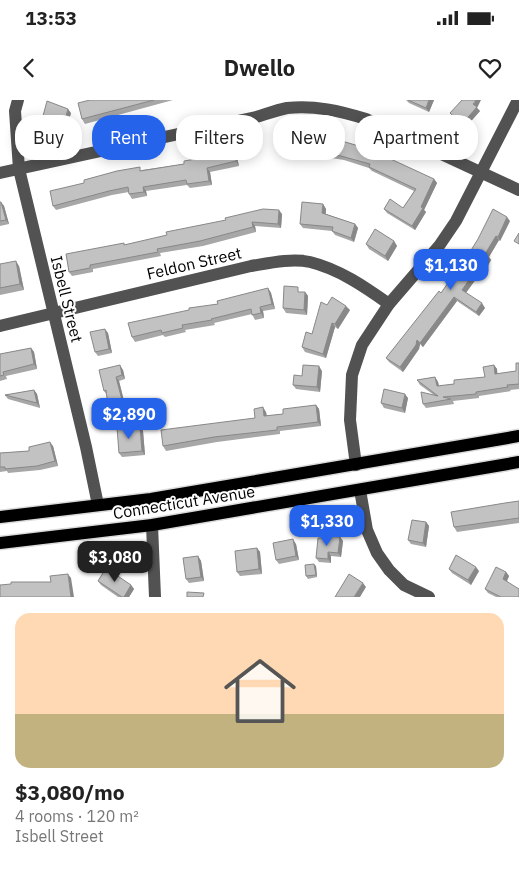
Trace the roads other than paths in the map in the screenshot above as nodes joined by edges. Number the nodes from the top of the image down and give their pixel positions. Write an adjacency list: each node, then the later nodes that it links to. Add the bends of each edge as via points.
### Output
1 (18, 100): 4 (street, Isbell Street, via 15,111)
2 (518, 100): 5 (street)
3 (322, 104): 4 (street, via 287,108); 5 (street, via 366,119)
4 (19, 169): 6 (street); 9 (street, Isbell Street)
5 (481, 172): 7 (street); 8 (street, via 456,221)
6 (0, 174)
7 (519, 190)
8 (389, 304): 9 (street, Feldon Street, via 342,274 309,262 276,261); 13 (street, via 362,345 352,375 350,420)
9 (54, 313): 10 (street, Feldon Street); 15 (street, Isbell Street)
10 (0, 326)
11 (519, 436): 13 (main road, Connecticut Avenue)
12 (519, 462): 14 (main road, Connecticut Avenue)
13 (356, 465): 15 (main road, Connecticut Avenue)
14 (360, 490): 17 (main road, Connecticut Avenue); 19 (street, via 367,530 389,570)
15 (98, 505): 16 (main road, Connecticut Avenue)
16 (0, 517)
17 (152, 525): 18 (main road, Connecticut Avenue); 20 (street)
18 (0, 543)
19 (404, 585): 21 (street); 22 (street)
20 (155, 597)
21 (398, 597)
22 (429, 597)

